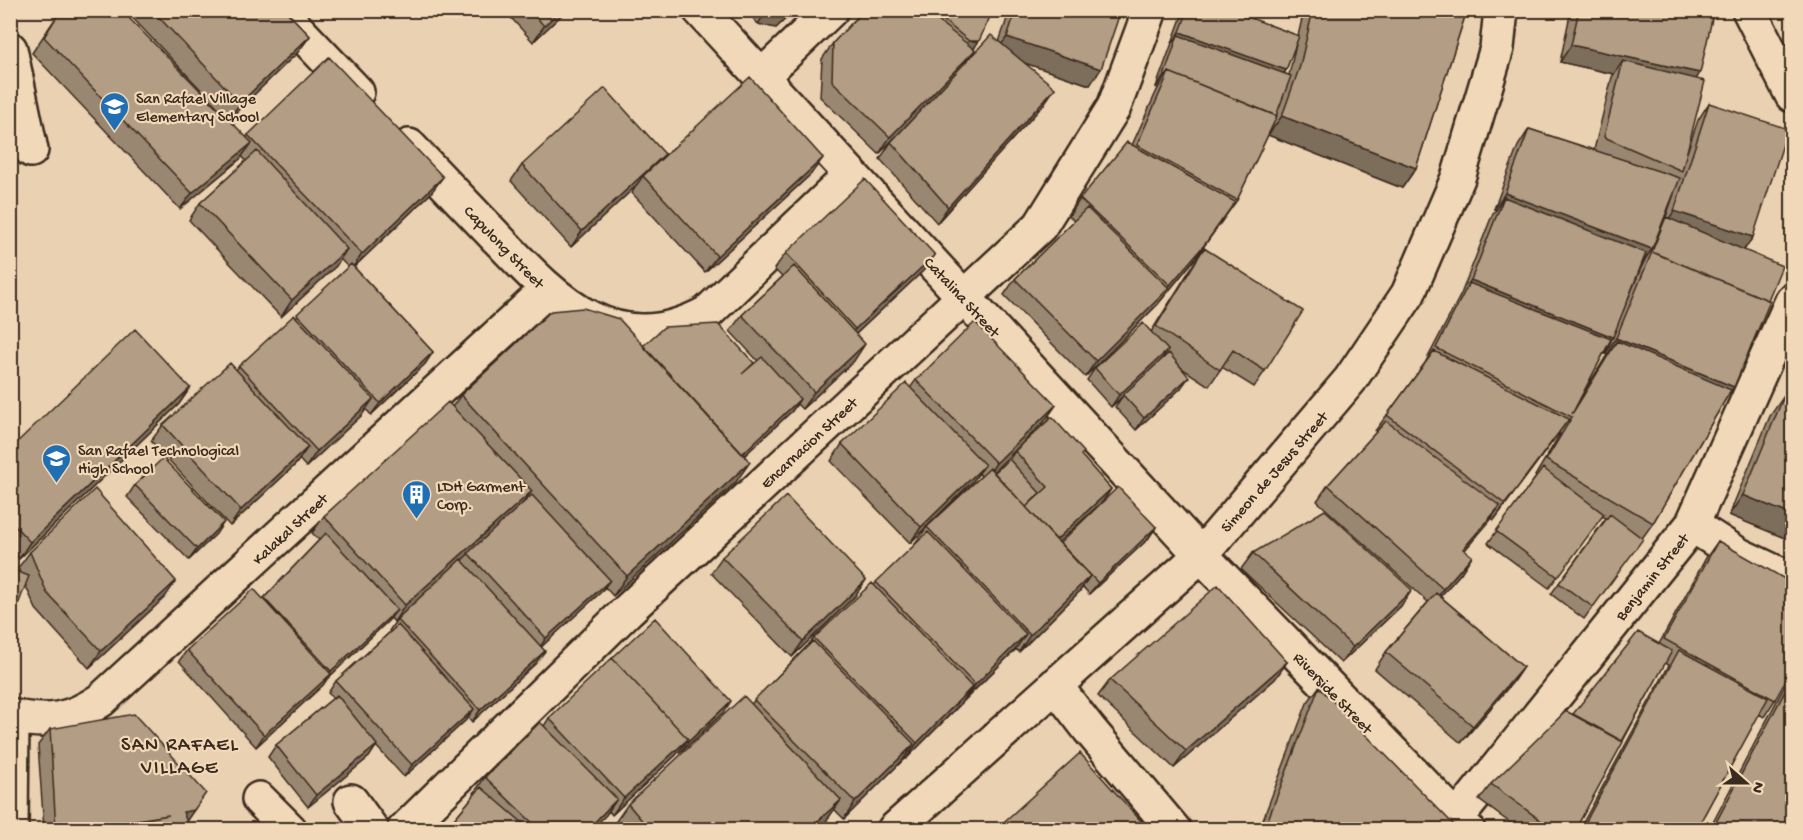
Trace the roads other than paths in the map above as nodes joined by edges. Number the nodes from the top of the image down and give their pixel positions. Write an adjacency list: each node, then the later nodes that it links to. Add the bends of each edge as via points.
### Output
1 (279, 10): 12 (street, Capulong Street)
2 (700, 10): 8 (street, Catalina Street)
3 (831, 10): 8 (street)
4 (1149, 10): 13 (street, Encarnacion Street, via 1114,107 1040,226)
5 (1502, 10): 16 (street, Simeon de Jesus Street, via 1497,48 1458,178 1408,294 1350,380)
6 (1749, 10): 9 (street)
7 (10, 49): 10 (street)
8 (761, 77): 11 (street, Catalina Street)
9 (1792, 95)
10 (31, 150)
11 (851, 175): 12 (street, Capulong Street, via 707,313 682,327 621,330 583,314); 13 (street, Catalina Street)
12 (547, 290): 19 (street, Kalakal Street, via 101,700 79,715 45,722)
13 (964, 298): 16 (street, Catalina Street); 26 (street, Encarnacion Street, via 628,610)
14 (1792, 301): 15 (street, Benjamin Street)
15 (1692, 525): 17 (street, via 1739,555); 22 (street, Benjamin Street)
16 (1201, 555): 18 (street, Simeon de Jesus Street); 22 (street, Riverside Street)
17 (1792, 580)
18 (1055, 685): 27 (street, Simeon de Jesus Street); 28 (street)
19 (11, 717): 23 (street)
20 (259, 799): 24 (street)
21 (351, 801): 25 (street)
22 (1462, 824)
23 (11, 830)
24 (290, 830)
25 (372, 830)
26 (404, 830)
27 (894, 830)
28 (1174, 830)

